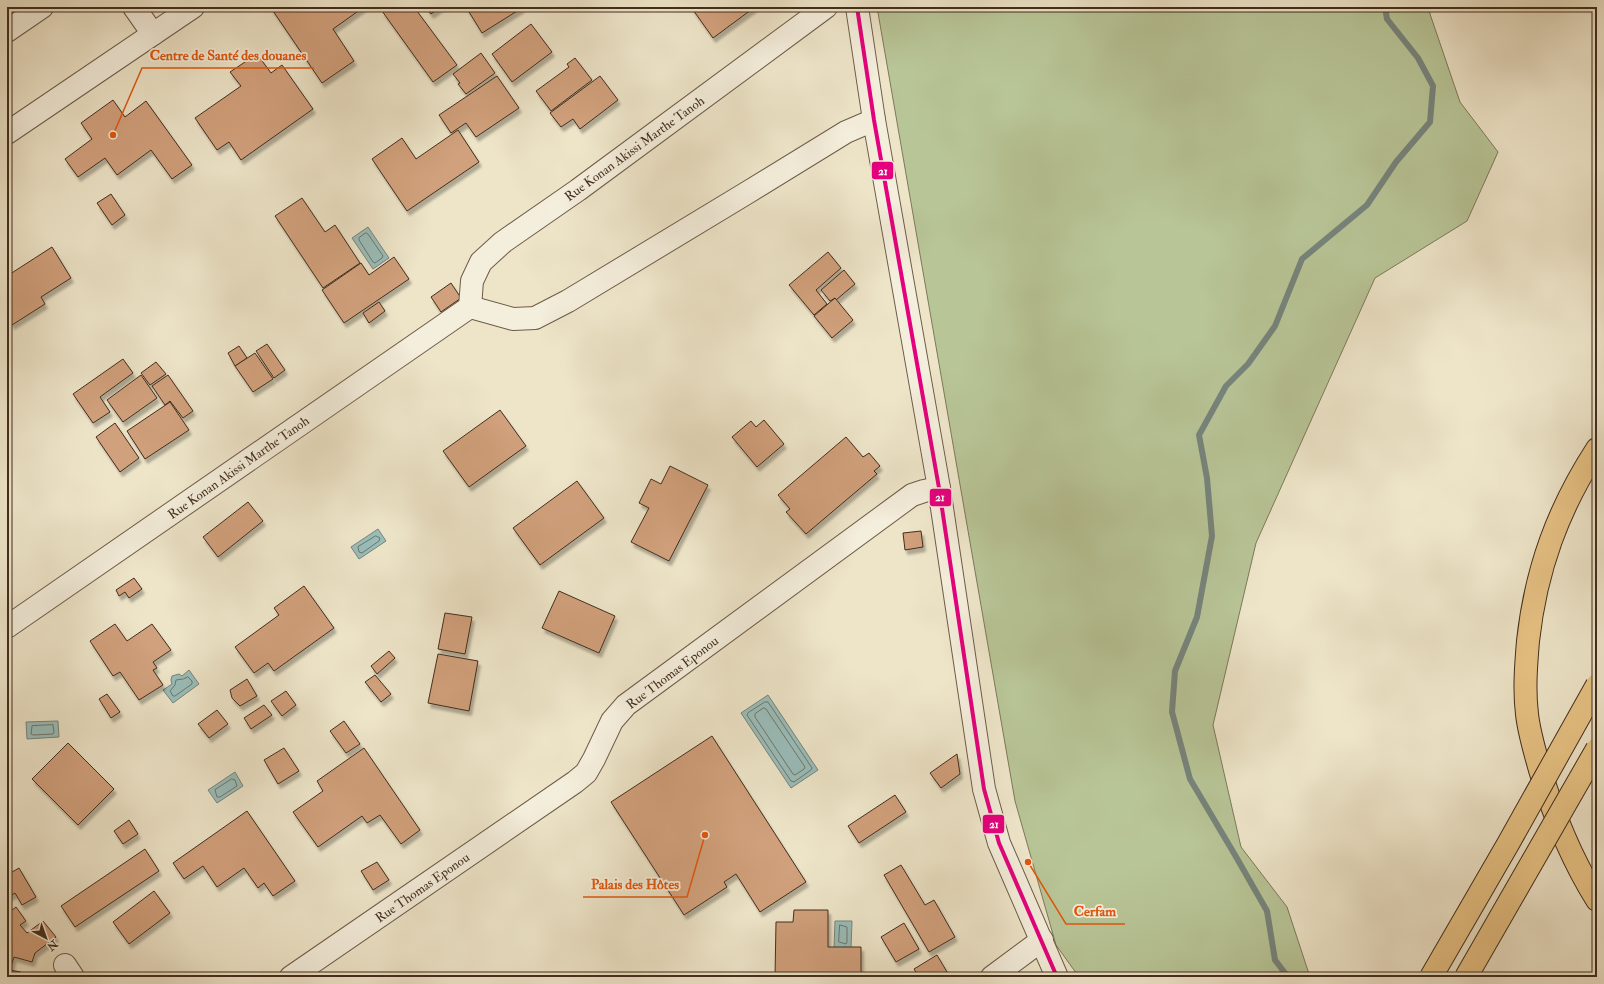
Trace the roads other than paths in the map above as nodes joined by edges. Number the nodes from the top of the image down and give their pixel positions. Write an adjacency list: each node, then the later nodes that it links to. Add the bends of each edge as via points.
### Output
1 (42, 7): 6 (street)
2 (134, 7): 7 (street)
3 (193, 7): 7 (street)
4 (826, 7): 10 (street, Rue Konan Akissi Marthe Tanoh, via 578,190 503,242 481,262 472,281)
5 (856, 7): 8 (street)
6 (7, 31)
7 (152, 34): 9 (street)
8 (874, 120): 10 (street, via 846,132 536,318 512,319); 12 (street)
9 (7, 133)
10 (470, 307): 13 (street, Rue Konan Akissi Marthe Tanoh)
11 (1597, 449): 16 (main road, via 1567,499 1539,575 1525,667 1527,714 1548,797 1576,864)
12 (939, 488): 17 (street, via 984,789 999,843); 18 (street, Rue Thomas Eponou, via 912,495 626,705 612,721 586,773 575,782)
13 (7, 627)
14 (1597, 685): 21 (main road, bridge)
15 (1597, 749): 22 (main road, bridge)
16 (1597, 900)
17 (1042, 940): 19 (street); 20 (street)
18 (291, 977)
19 (992, 977)
20 (1058, 977)
21 (1431, 977)
22 (1466, 977)

